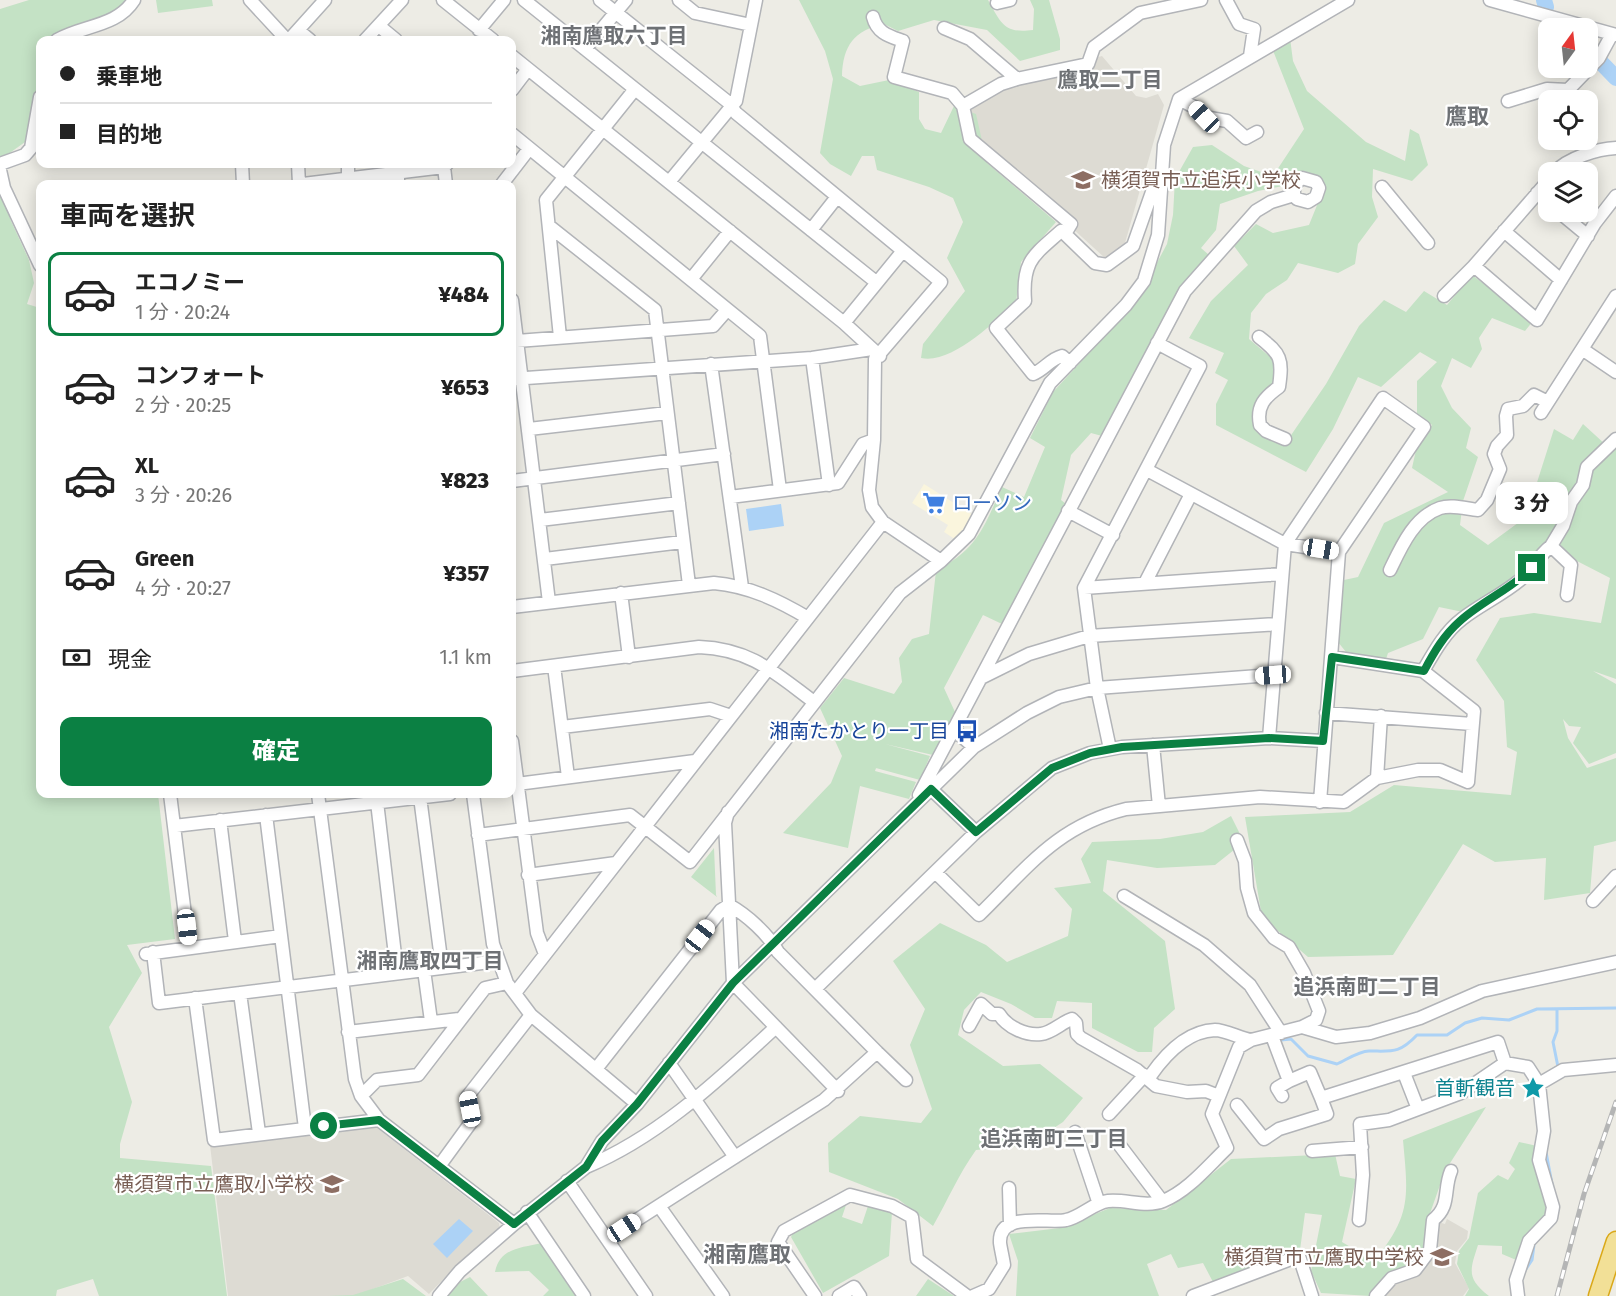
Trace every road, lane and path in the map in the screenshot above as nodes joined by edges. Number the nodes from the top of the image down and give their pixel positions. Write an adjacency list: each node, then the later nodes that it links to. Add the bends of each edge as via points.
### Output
1 (134, 0): 26 (street, via 116,19)
2 (250, 0): 27 (street)
3 (325, 0): 23 (street)
4 (402, 0): 21 (street)
5 (443, 0): 24 (street)
6 (504, 0): 24 (street)
7 (524, 0): 33 (street)
8 (600, 0): 18 (street)
9 (626, 0): 18 (street)
10 (679, 0): 20 (street, via 695,13)
11 (756, 0): 20 (street)
12 (1010, 0): 17 (street)
13 (1201, 0): 37 (street, via 1140,13 1094,47 1088,64)
14 (1226, 0): 34 (street, via 1239,24 1254,29)
15 (1348, 0): 34 (street)
16 (1490, 0): 25 (street)
17 (997, 3)
18 (616, 13): 33 (street); 43 (street)
19 (873, 17): 42 (street, via 886,36 903,41 894,77 952,93)
20 (751, 25): 43 (street, via 736,101)
21 (379, 26): 30 (street); 31 (street)
22 (944, 28): 37 (street, via 970,39)
23 (298, 30): 28 (street); 29 (street)
24 (479, 30): 32 (street)
25 (1614, 35): 41 (street, via 1599,58 1568,90 1546,89)
26 (65, 36)
27 (284, 36)
28 (292, 36)
29 (305, 36)
30 (369, 36)
31 (391, 36)
32 (487, 36)
33 (585, 50): 39 (street)
34 (1250, 56): 40 (street)
35 (516, 59): 36 (street)
36 (528, 69): 38 (street); 45 (street)
37 (1017, 79): 42 (street)
38 (516, 85)
39 (635, 88): 45 (street); 48 (street)
40 (1179, 99): 46 (street, via 1204,117 1227,121 1246,138); 59 (street, via 1164,145)
41 (1508, 101)
42 (963, 106): 73 (street, via 970,139 1071,224)
43 (731, 107): 48 (street); 67 (street)
44 (36, 119): 52 (street, via 31,147 25,155)
45 (602, 129): 58 (street); 62 (street)
46 (1257, 132)
47 (516, 137): 49 (street)
48 (702, 142): 62 (street); 70 (street)
49 (529, 148): 53 (street); 58 (street)
50 (1616, 148): 51 (street)
51 (1569, 162)
52 (0, 164)
53 (516, 165)
54 (348, 168): 60 (street)
55 (430, 168): 57 (street)
56 (0, 170): 77 (street, via 4,188)
57 (397, 174): 60 (street)
58 (563, 176): 69 (street, via 546,200); 79 (street)
59 (1161, 178): 73 (street, via 1133,246 1107,265 1095,263); 95 (street, via 1158,235 1144,281)
60 (348, 179): 61 (street)
61 (339, 180)
62 (669, 182): 71 (street)
63 (1382, 187): 75 (street)
64 (1537, 193): 72 (street)
65 (1294, 195): 90 (street, via 1256,211 1185,291)
66 (1616, 196): 74 (street)
67 (837, 197): 70 (street); 76 (street)
68 (1571, 222): 74 (street)
69 (549, 226): 86 (street, via 655,310); 87 (street)
70 (811, 230): 81 (street)
71 (730, 231): 79 (street); 85 (street)
72 (1504, 231): 78 (street); 80 (street)
73 (1065, 234): 95 (street, via 1061,231 1033,255 1024,273 1025,301 996,328 1033,374 1062,356)
74 (1587, 236): 80 (street)
75 (1428, 243)
76 (902, 252): 81 (street); 92 (street, via 941,282)
77 (36, 256)
78 (1474, 266): 80 (street, via 1537,320); 82 (street)
79 (692, 278): 84 (street)
80 (1561, 280)
81 (876, 282): 85 (street)
82 (1444, 296)
83 (1616, 296): 91 (street)
84 (727, 310): 86 (street, via 713,326); 94 (street, via 760,336)
85 (844, 323): 92 (street)
86 (657, 330): 87 (street); 97 (street)
87 (560, 337): 89 (street)
88 (1259, 337): 102 (street, via 1276,351 1281,372 1279,387 1261,405 1260,425)
89 (516, 341): 99 (street)
90 (1157, 343): 107 (street, via 1200,366); 115 (street)
91 (1582, 350): 98 (street); 125 (street, via 1544,408 1534,395 1522,406 1508,409 1508,435 1494,454 1500,469 1487,500 1478,510 1441,507 1418,522)
92 (876, 352): 93 (street); 104 (street)
93 (812, 358): 94 (street); 110 (street)
94 (762, 361): 96 (street); 111 (street)
95 (1070, 363): 124 (street, via 1050,383 969,534)
96 (711, 364): 97 (street); 105 (street)
97 (661, 368): 99 (street); 100 (street)
98 (1616, 372)
99 (516, 379): 101 (street)
100 (667, 412): 101 (street); 106 (street)
101 (529, 429): 108 (street)
102 (1285, 439)
103 (1616, 439): 121 (street, via 1587,466 1583,485 1571,501)
104 (874, 440): 110 (street, via 863,444 838,483); 117 (street, via 868,490 872,507)
105 (724, 454): 106 (street); 113 (street)
106 (674, 461): 108 (street); 114 (street)
107 (1147, 470): 112 (street); 118 (street)
108 (534, 478): 109 (street); 116 (street)
109 (516, 480)
110 (829, 485): 111 (street)
111 (780, 490): 113 (street)
112 (1191, 494): 120 (street); 127 (street)
113 (730, 497): 129 (street)
114 (679, 502): 116 (street); 119 (street)
115 (1068, 511): 118 (street); 145 (street)
116 (540, 520): 123 (street)
117 (883, 522): 124 (street); 135 (street)
118 (1113, 535): 130 (street)
119 (682, 542): 123 (street); 128 (street)
120 (1284, 544): 122 (street); 122 (street, via 1383,398 1424,427); 126 (street)
121 (1551, 546): 132 (street, via 1571,565); 143 (street, via 1521,579 1461,620 1438,644)
122 (1339, 552): 139 (street)
123 (545, 560): 133 (street)
124 (941, 561): 147 (street, via 900,593)
125 (1390, 570)
126 (1282, 574): 127 (street); 136 (street)
127 (1145, 583): 130 (street)
128 (689, 585): 129 (street); 131 (street)
129 (742, 587): 135 (street)
130 (1084, 588): 137 (street)
131 (621, 593): 133 (street); 138 (street)
132 (1568, 595)
133 (549, 602): 134 (street)
134 (516, 606)
135 (808, 618): 141 (street)
136 (1278, 624): 137 (street); 144 (street)
137 (1089, 636): 145 (street, via 1029,654); 146 (street)
138 (629, 657): 140 (street); 141 (street, via 714,648 744,654)
139 (1332, 657): 143 (street); 148 (street)
140 (554, 666): 142 (street); 152 (street)
141 (769, 669): 147 (street); 149 (street)
142 (516, 671)
143 (1424, 671): 151 (street, via 1474,711)
144 (1273, 675): 146 (street); 154 (street)
145 (980, 679): 153 (street)
146 (1097, 688): 157 (street, via 1059,697); 158 (street)
147 (814, 702): 175 (street)
148 (1326, 713): 150 (street); 155 (street)
149 (731, 716): 152 (street, via 710,709); 159 (street)
150 (1381, 716): 151 (street); 162 (street)
151 (1472, 724): 162 (street, via 1468,782 1440,770)
152 (562, 727): 161 (street)
153 (953, 729): 157 (street); 172 (street)
154 (1269, 738): 155 (street); 156 (street)
155 (1323, 741): 171 (street)
156 (1153, 745): 158 (street); 173 (street)
157 (974, 747): 164 (street)
158 (1110, 749): 181 (street, via 1052,768)
159 (695, 761): 161 (street); 179 (street)
160 (516, 775): 163 (street)
161 (568, 777): 163 (street)
162 (1377, 778): 171 (street, via 1344,802)
163 (517, 784): 180 (street)
164 (931, 789): 172 (street); 181 (street)
165 (170, 798): 178 (street)
166 (318, 798): 174 (street)
167 (411, 798): 170 (street)
168 (420, 798): 198 (street)
169 (473, 798): 182 (street)
170 (377, 802): 174 (street); 200 (street)
171 (1320, 802): 173 (street, via 1260,797)
172 (916, 803): 193 (street)
173 (1158, 806): 185 (street, via 1115,812 1076,826 1054,841 979,915)
174 (319, 808): 176 (street); 201 (street)
175 (728, 811): 179 (street, via 690,862); 190 (street, via 725,823)
176 (266, 815): 177 (street); 191 (street)
177 (220, 820): 178 (street); 192 (street)
178 (174, 826): 194 (street)
179 (644, 827): 180 (street, via 630,815); 184 (street)
180 (522, 829): 182 (street); 186 (street)
181 (976, 832): 185 (street)
182 (478, 835): 196 (street, via 492,944)
183 (1237, 840): 213 (street, via 1245,861 1254,913 1274,939 1289,947 1319,1011 1316,1020)
184 (616, 863): 186 (street); 195 (street)
185 (936, 873): 205 (street)
186 (528, 875): 195 (street, via 537,933)
187 (1616, 876): 189 (street)
188 (1125, 896): 215 (street, via 1204,945 1250,985)
189 (1593, 901)
190 (729, 905): 193 (street); 202 (street); 221 (street, via 721,910)
191 (281, 936): 192 (street); 203 (street)
192 (235, 941): 194 (street)
193 (773, 944): 202 (street); 205 (street)
194 (189, 947): 207 (street, via 149,953 159,1003)
195 (545, 954): 204 (street)
196 (498, 961): 198 (street); 204 (street)
197 (1616, 962): 213 (street, via 1482,991 1420,1018 1370,1033 1336,1037)
198 (442, 967): 199 (street)
199 (424, 970): 200 (street); 210 (street)
200 (397, 972): 201 (street)
201 (342, 981): 203 (street); 214 (street)
202 (733, 983): 212 (street); 218 (street)
203 (288, 988): 206 (street); 238 (street)
204 (511, 988): 208 (street); 209 (street, via 485,988)
205 (815, 989): 217 (street)
206 (240, 993): 207 (street); 240 (street)
207 (195, 998): 240 (street, via 214,1140)
208 (531, 1015): 221 (street); 246 (street, via 467,1097 472,1121)
209 (459, 1019): 210 (street); 228 (street, via 418,1074 377,1080)
210 (431, 1021): 214 (street)
211 (969, 1026): 223 (street, via 981,1004 1024,1032 1042,1034 1072,1018 1081,1038)
212 (776, 1027): 227 (street); 232 (street)
213 (1302, 1027): 215 (street)
214 (348, 1032): 228 (street)
215 (1276, 1034): 216 (street); 225 (street)
216 (1251, 1040): 223 (street, via 1215,1030 1201,1034 1165,1055 1151,1075); 229 (street, via 1239,1047)
217 (877, 1052): 224 (street); 227 (street)
218 (669, 1063): 232 (street); 233 (street)
219 (1505, 1063): 222 (street, via 1498,1042); 226 (street, via 1528,1067); 235 (street, via 1461,1093)
220 (1616, 1065): 226 (street, via 1563,1070)
221 (596, 1069): 233 (street)
222 (1404, 1073): 231 (street); 235 (street)
223 (1144, 1076): 229 (street, via 1156,1086); 236 (street)
224 (906, 1080)
225 (1289, 1081): 230 (street, via 1277,1088); 231 (street, via 1310,1072)
226 (1539, 1084): 272 (street, via 1544,1131 1539,1160 1553,1207 1551,1218 1530,1241 1516,1280)
227 (838, 1090): 244 (street)
228 (361, 1096): 237 (street)
229 (1219, 1096): 250 (street, via 1212,1114 1227,1149 1195,1179)
230 (1282, 1096)
231 (1321, 1098): 234 (street, via 1327,1114 1279,1129 1264,1139)
232 (696, 1100): 244 (street); 245 (street, via 620,1152)
233 (637, 1104): 245 (street, via 602,1141)
234 (1238, 1105)
235 (1418, 1109): 242 (street, via 1389,1120 1360,1124)
236 (1109, 1114)
237 (379, 1120): 238 (street); 246 (street)
238 (305, 1128): 240 (street)
239 (1075, 1132): 251 (street)
240 (259, 1133)
241 (1118, 1143): 250 (street)
242 (1362, 1147): 243 (street); 254 (street, via 1364,1175)
243 (1312, 1151)
244 (735, 1157): 252 (street)
245 (586, 1167): 248 (street)
246 (443, 1168): 255 (street)
247 (1451, 1171): 271 (street, via 1446,1204 1433,1220 1430,1250 1415,1270 1392,1278)
248 (567, 1181): 253 (street); 257 (street)
249 (1009, 1188): 256 (street)
250 (1162, 1201): 251 (street)
251 (1099, 1204): 256 (street, via 1065,1220 1037,1218)
252 (659, 1206): 257 (street); 263 (street)
253 (527, 1212): 255 (street); 261 (street)
254 (1359, 1220)
255 (514, 1224): 260 (street, via 460,1271)
256 (1010, 1225): 268 (street, via 1001,1235 1004,1265 989,1289)
257 (607, 1239): 262 (street)
258 (1616, 1240): 273 (highway)
259 (1616, 1272): 274 (highway)
260 (439, 1296)
261 (584, 1296)
262 (646, 1296)
263 (723, 1296)
264 (815, 1296): 267 (street, via 778,1242 784,1231 850,1195 892,1206 912,1217 916,1259)
265 (839, 1296): 266 (street, via 854,1287)
266 (861, 1296)
267 (967, 1296)
268 (973, 1296)
269 (1193, 1296): 270 (street, via 1299,1256)
270 (1312, 1296)
271 (1376, 1296)
272 (1518, 1296)
273 (1598, 1296)
274 (1608, 1296)

